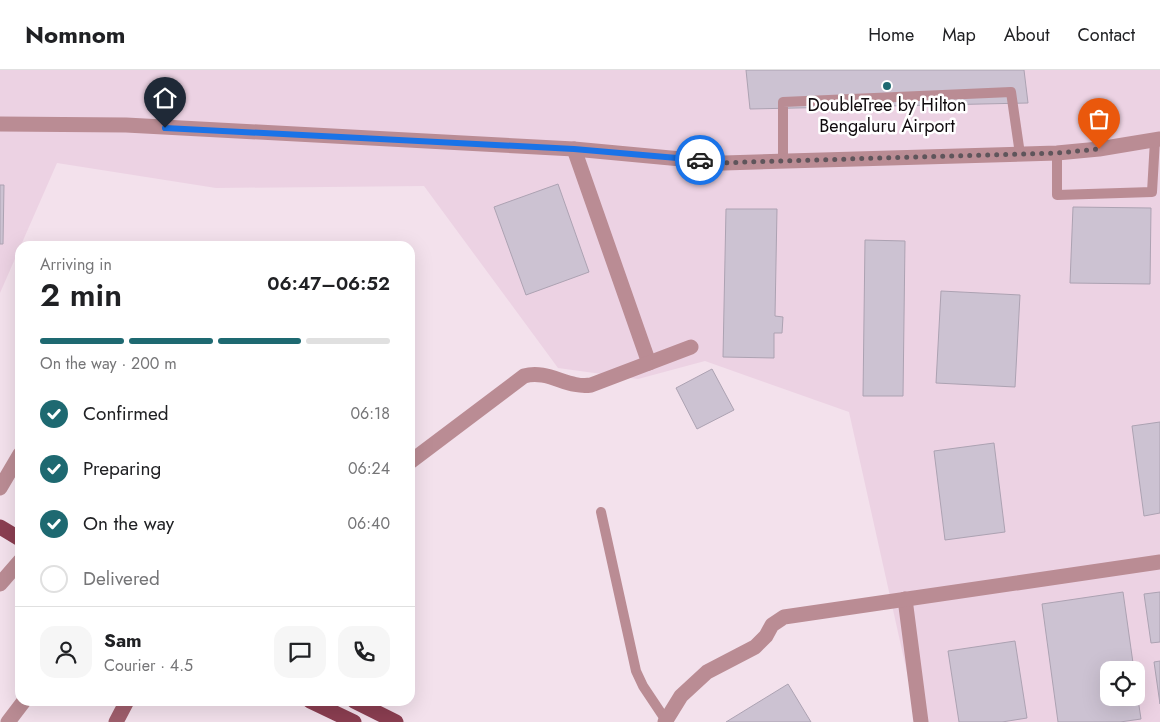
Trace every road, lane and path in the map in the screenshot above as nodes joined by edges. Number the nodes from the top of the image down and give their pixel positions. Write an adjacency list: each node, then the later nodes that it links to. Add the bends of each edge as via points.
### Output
1 (0, 124): 3 (street, via 126,126)
2 (1158, 140): 4 (street); 4 (lane, via 1152,192 1057,195)
3 (574, 149): 6 (street, via 724,163); 8 (street)
4 (1057, 153): 5 (street)
5 (1020, 154): 6 (street); 6 (lane, via 1011,92 783,102)
6 (783, 161)
7 (691, 347): 8 (street)
8 (649, 363): 9 (street, via 586,386 542,375 524,376)
9 (415, 458)
10 (15, 462): 11 (street)
11 (0, 488)
12 (601, 512): 23 (lane, via 636,671)
13 (0, 526): 14 (main road)
14 (15, 536)
15 (1160, 562): 18 (street)
16 (15, 567): 17 (street)
17 (0, 584)
18 (905, 599): 23 (street, via 784,617 772,625 755,647 707,672 681,696); 28 (street)
19 (20, 706): 24 (street)
20 (124, 706): 25 (street)
21 (320, 706): 26 (main road)
22 (364, 706): 27 (main road)
23 (665, 721)
24 (8, 722)
25 (116, 722)
26 (354, 722)
27 (396, 722)
28 (921, 722)

